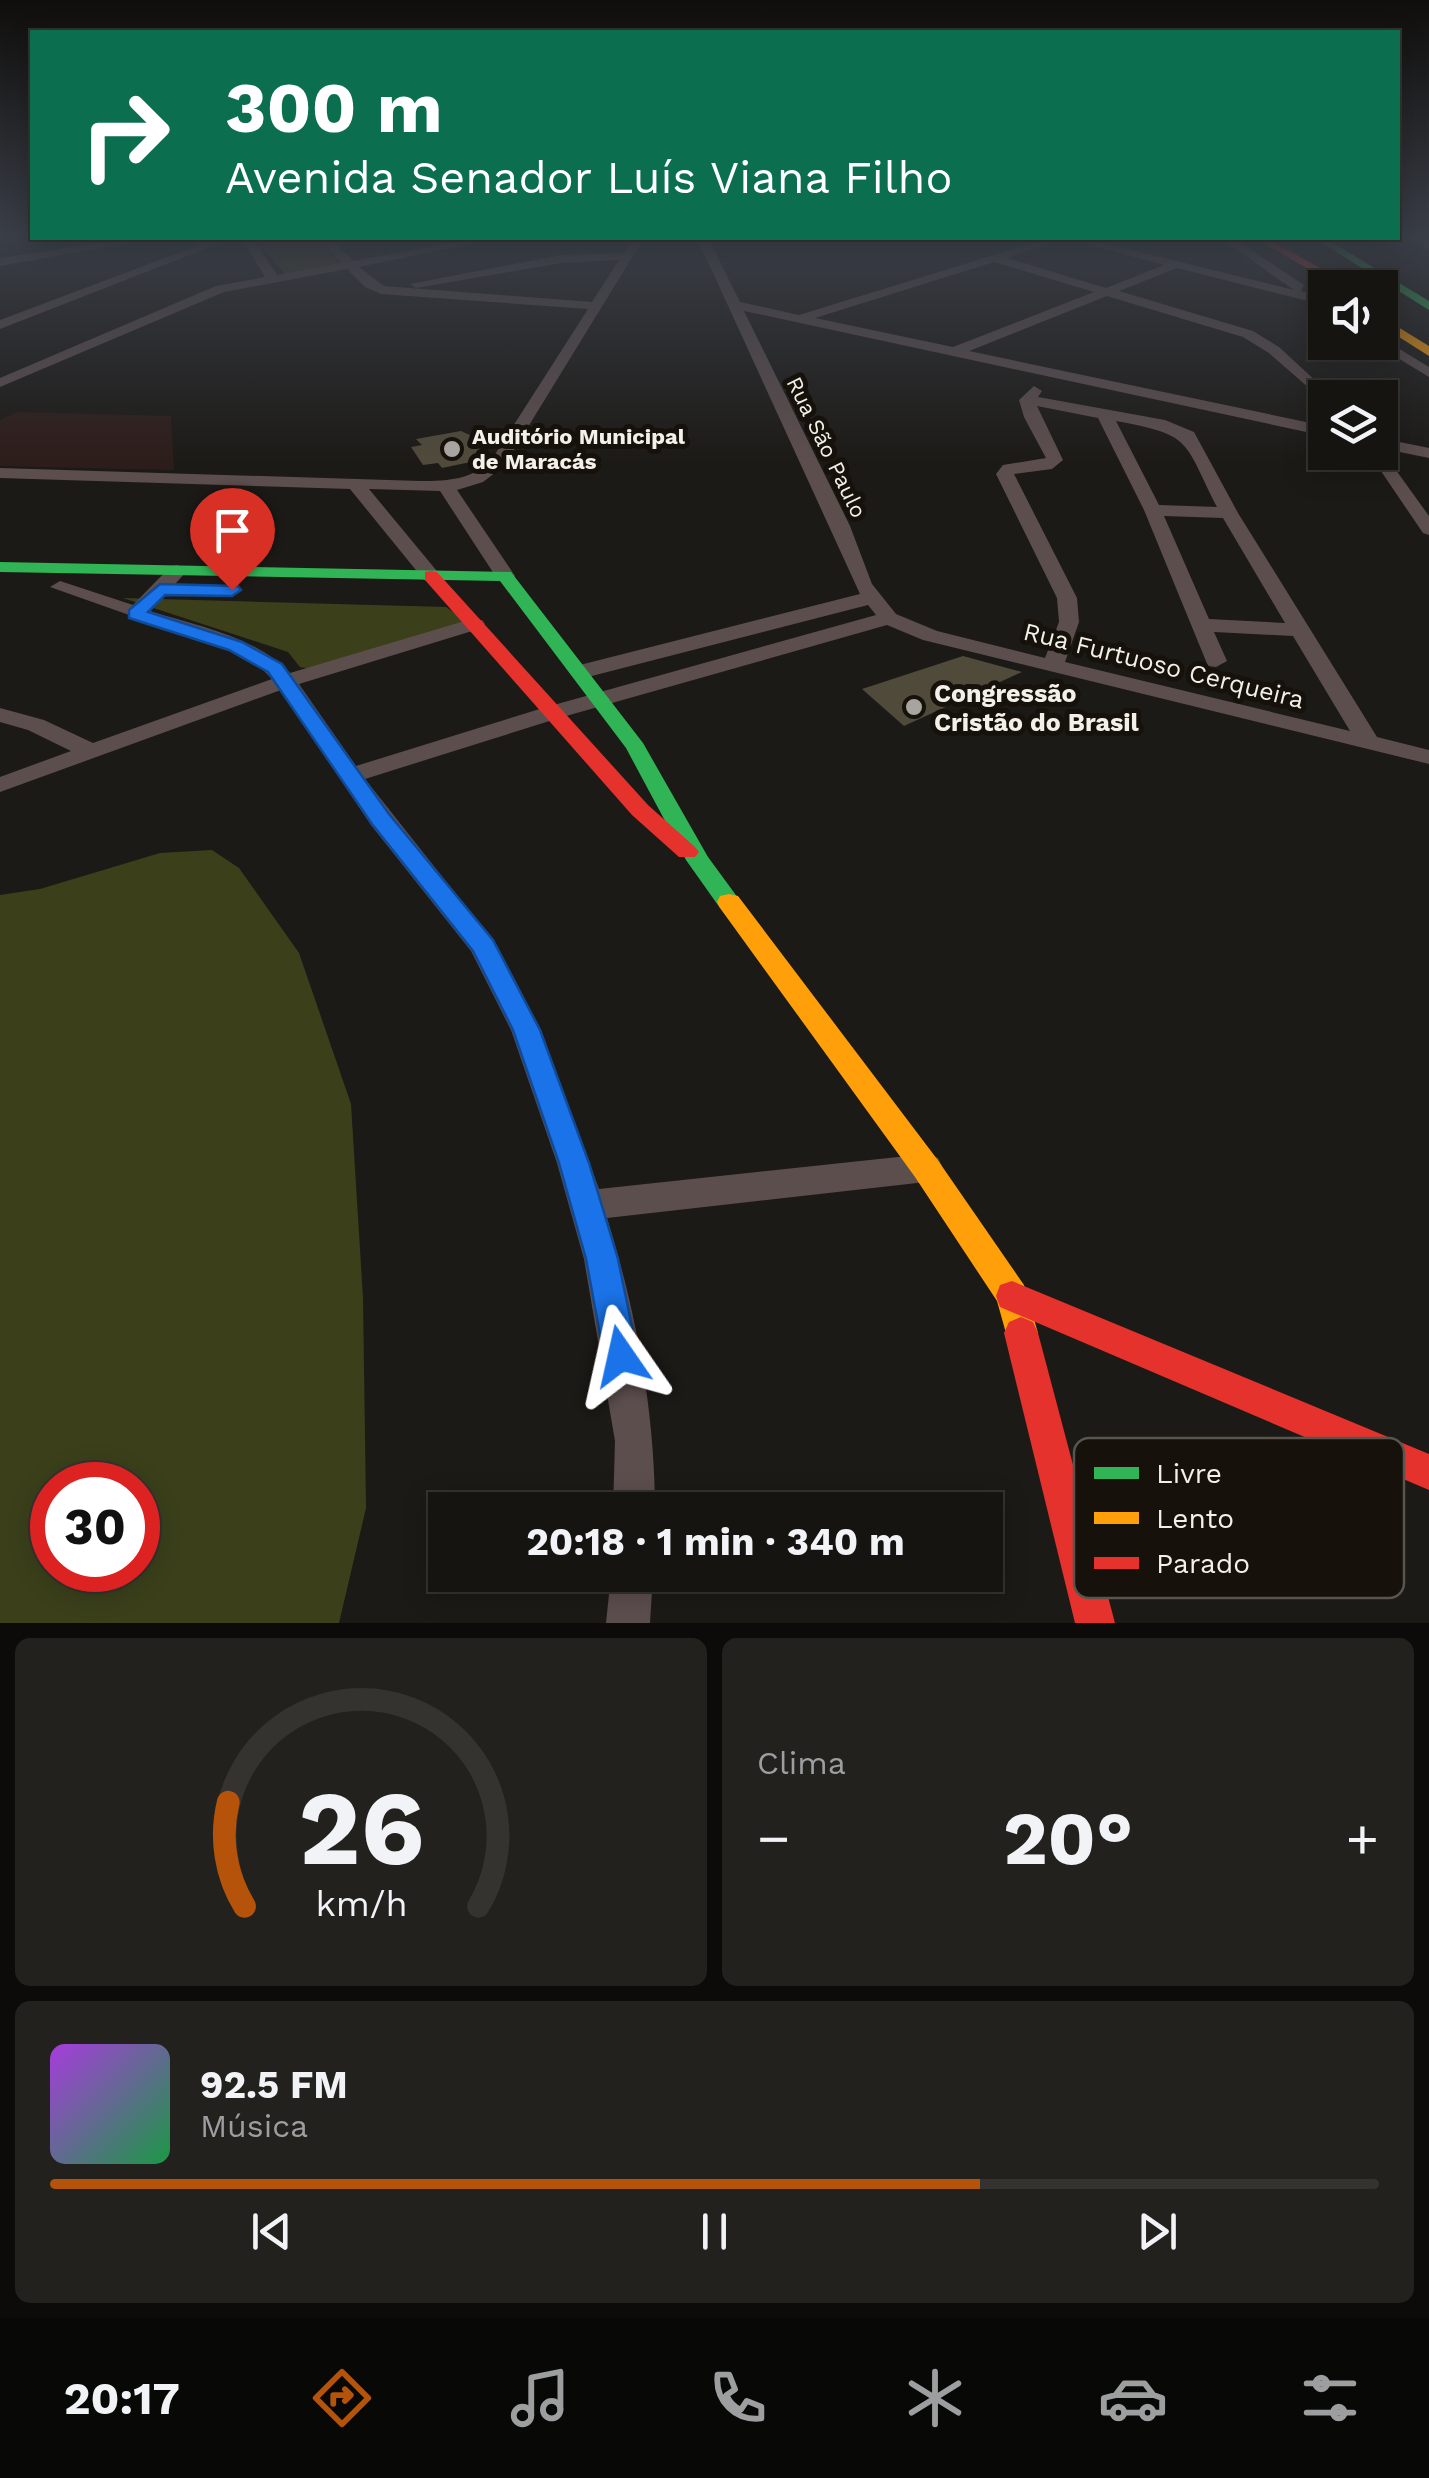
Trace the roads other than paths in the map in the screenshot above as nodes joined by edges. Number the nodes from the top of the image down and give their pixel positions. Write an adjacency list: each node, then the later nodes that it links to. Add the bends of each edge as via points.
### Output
1 (39, 311): 11 (street)
2 (169, 311): 20 (street)
3 (595, 311): 29 (street, via 493,470)
4 (737, 311): 13 (street, Rua São Paulo)
5 (763, 311): 9 (street)
6 (822, 311): 9 (street)
7 (1057, 311): 15 (street)
8 (1166, 311): 19 (street, via 1262,340)
9 (799, 318): 13 (street); 15 (street)
10 (1398, 319): 14 (main road)
11 (0, 326)
12 (1398, 329): 14 (main road)
13 (747, 334): 40 (street, Rua São Paulo)
14 (1425, 342)
15 (957, 350): 17 (street)
16 (1398, 353): 18 (street)
17 (1058, 372): 21 (street); 23 (street)
18 (1429, 373)
19 (1308, 382)
20 (0, 383)
21 (1027, 400): 22 (street); 47 (street, via 1055,460 1009,470 1006,477 1067,598 1069,622)
22 (1104, 413): 30 (street); 31 (street, via 1183,431)
23 (1308, 427)
24 (1398, 447): 25 (street)
25 (1429, 453)
26 (1388, 470): 32 (street)
27 (0, 474): 28 (street)
28 (355, 484): 29 (street); 35 (street)
29 (445, 485): 37 (street)
30 (1153, 510): 31 (street); 44 (street)
31 (1229, 513): 45 (street)
32 (1429, 529)
33 (0, 567): 34 (main road)
34 (176, 571): 35 (main road); 39 (street)
35 (438, 584): 37 (main road); 39 (main road); 43 (main road)
36 (0, 585): 38 (main road)
37 (512, 585): 48 (main road)
38 (60, 586): 39 (main road); 41 (street)
39 (160, 590): 41 (street)
40 (870, 598): 42 (street, Rua São Paulo); 48 (street)
41 (136, 614): 49 (street, via 252,652)
42 (890, 618): 47 (street, Rua Furtuoso Cerqueira, via 930,636); 50 (street)
43 (475, 624): 49 (street); 51 (main road)
44 (1203, 626): 45 (street); 46 (street)
45 (1302, 630): 53 (street)
46 (1216, 661)
47 (1053, 666): 53 (street, Rua Furtuoso Cerqueira)
48 (580, 672): 50 (main road)
49 (286, 681): 54 (street); 56 (street)
50 (602, 698): 51 (street); 58 (main road)
51 (551, 713): 56 (street); 58 (main road, via 662,833)
52 (0, 714): 54 (street)
53 (1368, 742): 55 (street, Rua Furtuoso Cerqueira)
54 (92, 752): 57 (street)
55 (1429, 757)
56 (350, 776): 60 (street, via 505,982)
57 (0, 786)
58 (698, 860): 59 (main road)
59 (926, 1168): 60 (street); 61 (main road)
60 (587, 1205): 65 (street, via 634,1441)
61 (1012, 1296): 62 (main road); 66 (main road)
62 (1348, 1438)
63 (1404, 1461): 64 (main road)
64 (1429, 1472)
65 (634, 1492)
66 (1074, 1538)
67 (631, 1592): 69 (street)
68 (1095, 1620): 70 (main road)
69 (628, 1623)
70 (1126, 1623)

